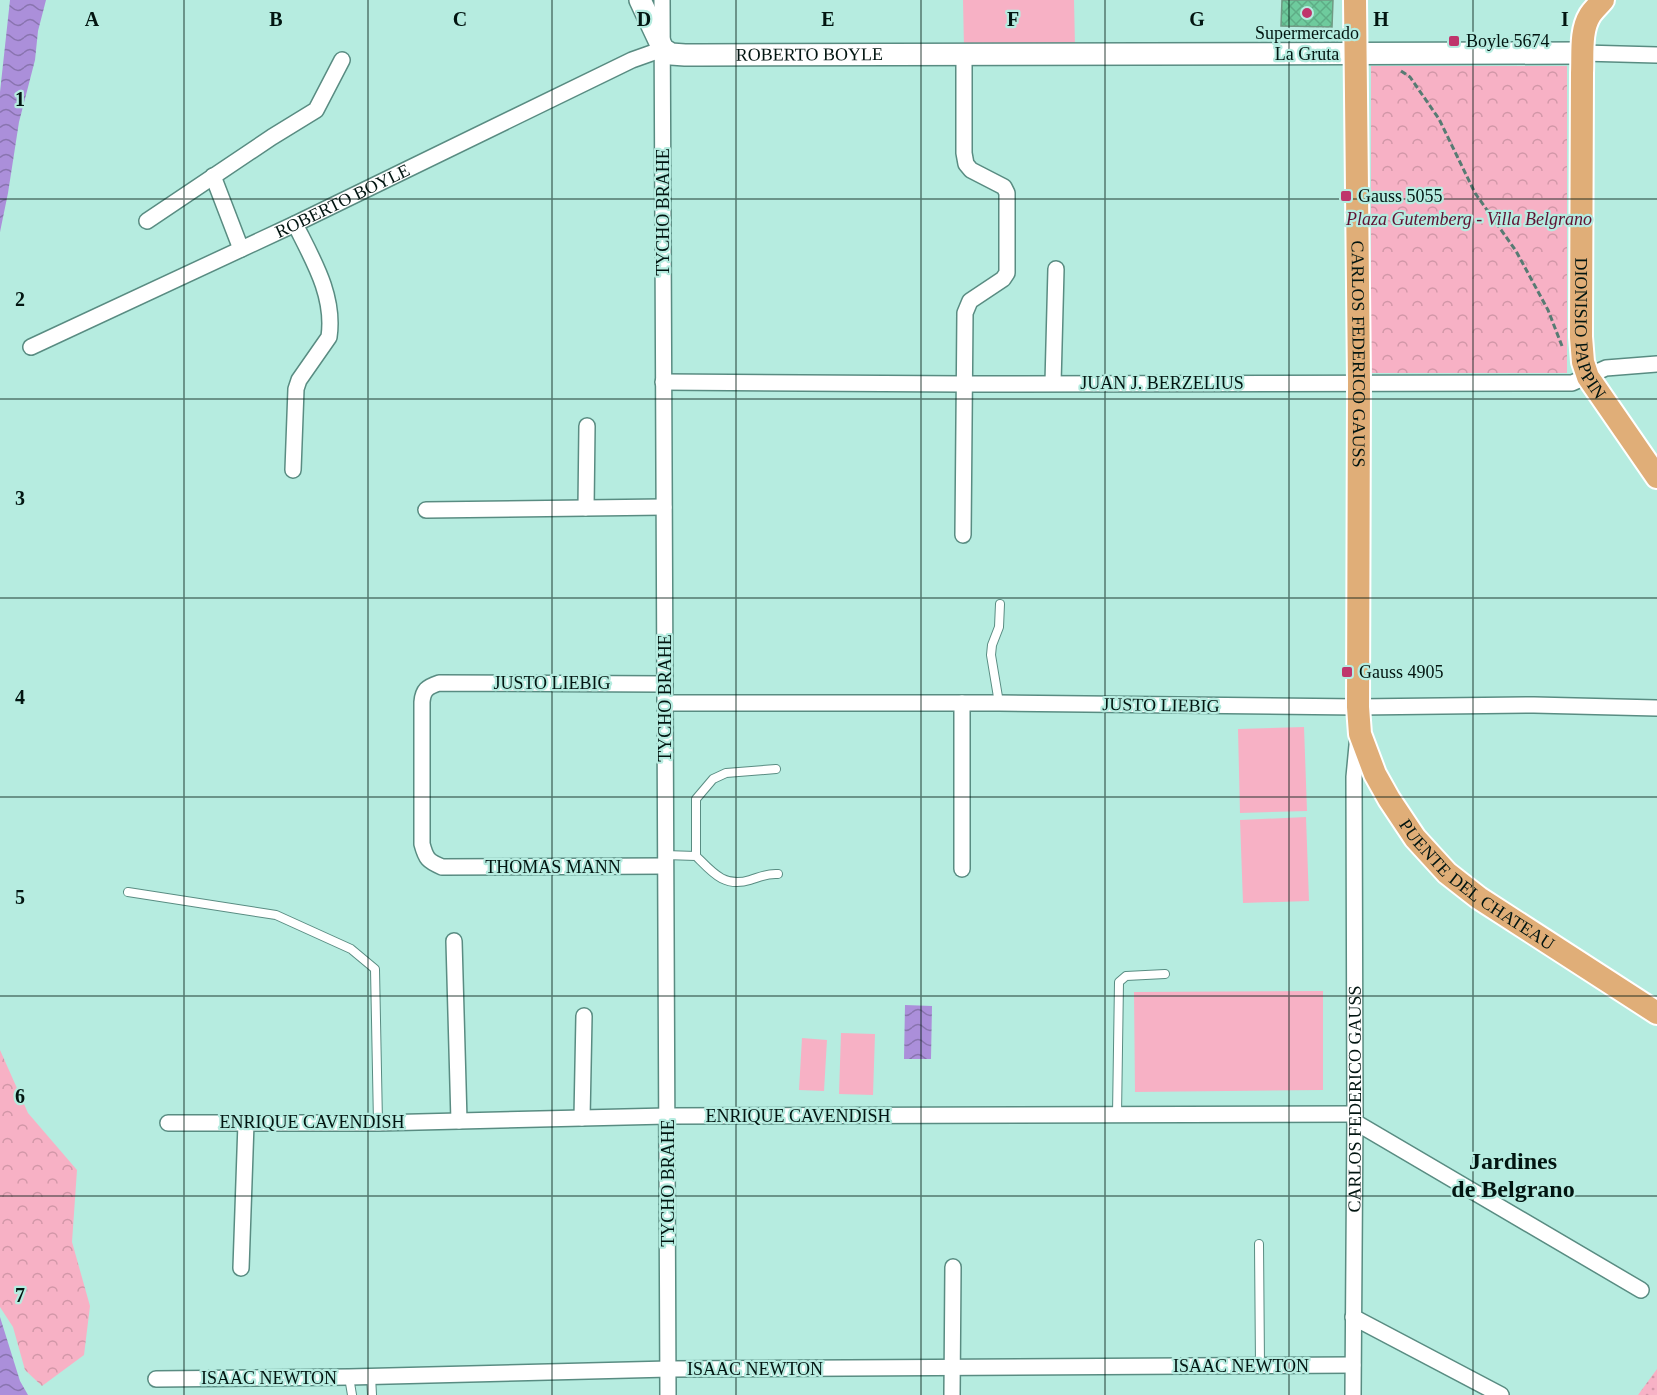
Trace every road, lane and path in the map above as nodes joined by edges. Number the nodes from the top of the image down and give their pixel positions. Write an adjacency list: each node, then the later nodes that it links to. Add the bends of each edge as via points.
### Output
1 (640, 0): 5 (main road)
2 (662, 0): 5 (street, TYCHO BRAHE)
3 (1355, 0): 8 (main road, CARLOS FEDERICO GAUSS)
4 (1603, 0): 7 (main road, DIONISIO PAPPIN, via 1590,15)
5 (663, 50): 6 (main road, ROBERTO BOYLE, via 685,55); 14 (street, ROBERTO BOYLE, via 632,60); 21 (street, TYCHO BRAHE)
6 (964, 53): 8 (main road, ROBERTO BOYLE); 24 (street, via 966,164 1004,187 1007,193 1007,273 970,301 965,313)
7 (1583, 53): 8 (main road, ROBERTO BOYLE); 9 (street, ROBERTO BOYLE); 20 (main road, DIONISIO PAPPIN, via 1581,337)
8 (1355, 54): 22 (main road, CARLOS FEDERICO GAUSS)
9 (1657, 55)
10 (342, 60): 12 (street, via 316,110)
11 (1397, 68): 18 (path, via 1410,77 1439,119 1475,193 1516,251 1548,310)
12 (213, 176): 13 (street); 15 (street)
13 (147, 220)
14 (296, 224): 15 (street, ROBERTO BOYLE); 26 (street, via 326,290 330,329 329,338 296,389)
15 (241, 249): 17 (street, ROBERTO BOYLE)
16 (1056, 269): 23 (street)
17 (31, 346)
18 (1564, 351)
19 (1657, 364): 20 (street, JUAN J. BERZELIUS, via 1606,368)
20 (1588, 377): 22 (street, JUAN J. BERZELIUS, via 1572,383); 27 (main road, DIONISIO PAPPIN)
21 (663, 382): 24 (street, JUAN J. BERZELIUS); 28 (street, TYCHO BRAHE)
22 (1359, 382): 23 (street, JUAN J. BERZELIUS); 38 (main road, CARLOS FEDERICO GAUSS)
23 (1053, 383): 24 (street, JUAN J. BERZELIUS)
24 (964, 384): 31 (street)
25 (587, 426): 29 (street)
26 (293, 470)
27 (1657, 477)
28 (664, 507): 29 (street); 33 (street, TYCHO BRAHE)
29 (586, 508): 30 (street)
30 (426, 510)
31 (963, 535)
32 (1000, 604): 36 (lane, via 999,627 991,655)
33 (665, 684): 34 (street, TYCHO BRAHE); 44 (street, JUSTO LIEBIG, via 429,686 423,692 422,702 422,844 429,862)
34 (665, 703): 35 (street, JUSTO LIEBIG); 43 (street, TYCHO BRAHE)
35 (962, 703): 36 (street, JUSTO LIEBIG); 45 (street)
36 (999, 703): 38 (street, JUSTO LIEBIG)
37 (1657, 708): 38 (street, JUSTO LIEBIG, via 1534,705)
38 (1358, 716): 40 (main road, PUENTE DEL CHATEAU, via 1360,734); 41 (street, CARLOS FEDERICO GAUSS)
39 (776, 769): 42 (lane, via 726,773 713,779 696,799)
40 (1380, 782): 41 (street, via 1361,785); 50 (main road, PUENTE DEL CHATEAU, via 1415,838 1447,873)
41 (1354, 804): 55 (street, CARLOS FEDERICO GAUSS)
42 (696, 856): 43 (lane); 46 (lane, via 725,881)
43 (665, 861): 44 (street, THOMAS MANN); 53 (street, TYCHO BRAHE)
44 (442, 867)
45 (963, 869)
46 (778, 874)
47 (129, 892): 59 (lane, via 276,915 351,949 375,969)
48 (454, 941): 56 (street)
49 (1165, 974): 52 (lane, via 1126,976 1119,982)
50 (1657, 1014)
51 (584, 1016): 54 (street)
52 (1117, 1115): 53 (street, ENRIQUE CAVENDISH); 55 (street, ENRIQUE CAVENDISH)
53 (667, 1116): 54 (street, ENRIQUE CAVENDISH); 68 (street, TYCHO BRAHE)
54 (582, 1118): 56 (street, ENRIQUE CAVENDISH)
55 (1355, 1118): 63 (street); 64 (street, CARLOS FEDERICO GAUSS)
56 (459, 1121): 59 (street, ENRIQUE CAVENDISH)
57 (168, 1123): 58 (street, ENRIQUE CAVENDISH)
58 (246, 1123): 59 (street, ENRIQUE CAVENDISH); 62 (street)
59 (378, 1123)
60 (1259, 1244): 65 (lane)
61 (953, 1267): 67 (street)
62 (241, 1268)
63 (1641, 1290)
64 (1353, 1317): 66 (street, CARLOS FEDERICO GAUSS); 77 (street)
65 (1260, 1365): 66 (street, ISAAC NEWTON); 67 (street, ISAAC NEWTON)
66 (1353, 1365): 76 (street, CARLOS FEDERICO GAUSS)
67 (952, 1367): 68 (street, ISAAC NEWTON); 75 (street)
68 (669, 1369): 69 (street, ISAAC NEWTON); 74 (street, TYCHO BRAHE)
69 (372, 1376): 70 (street, ISAAC NEWTON); 73 (lane)
70 (349, 1377): 71 (street, ISAAC NEWTON); 72 (lane)
71 (156, 1379)
72 (352, 1395)
73 (372, 1395)
74 (668, 1395)
75 (952, 1395)
76 (1353, 1395)
77 (1501, 1395)

